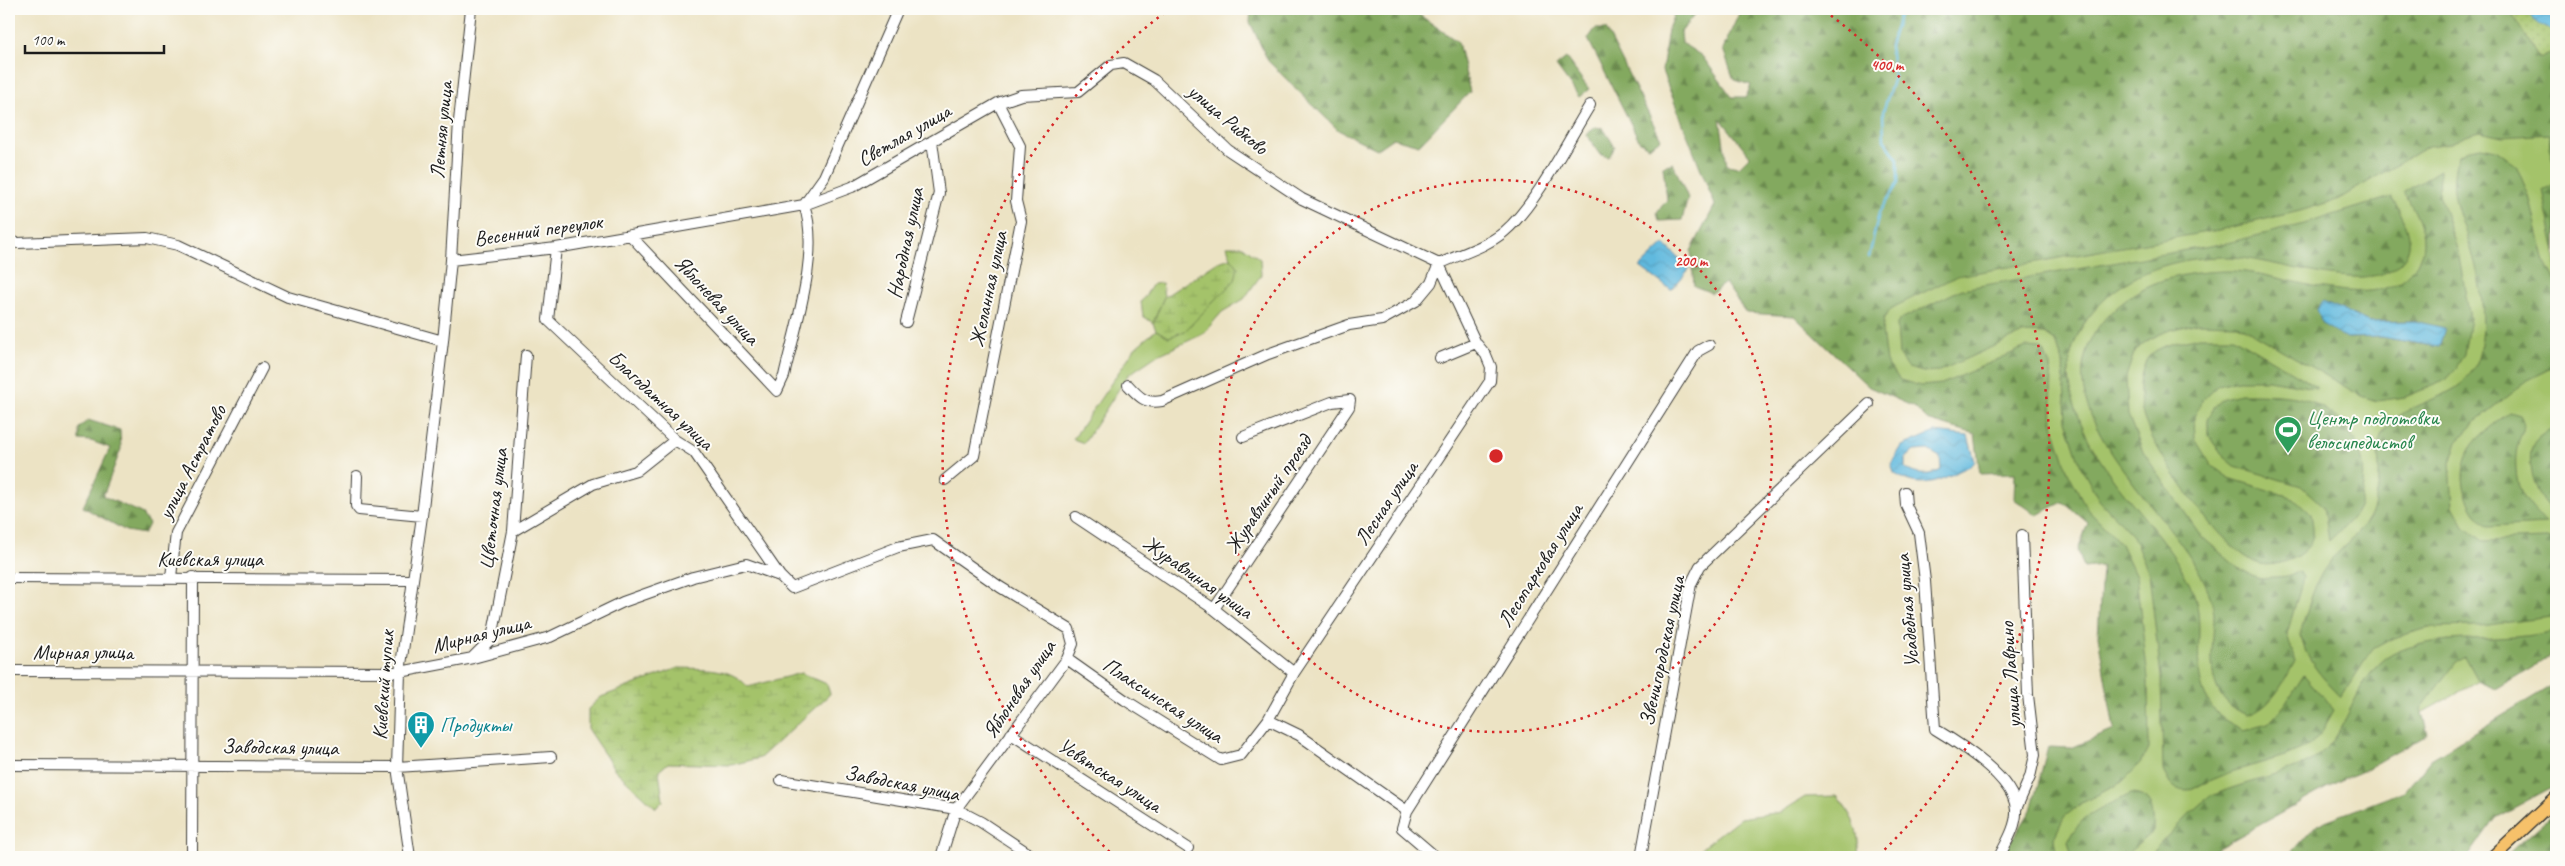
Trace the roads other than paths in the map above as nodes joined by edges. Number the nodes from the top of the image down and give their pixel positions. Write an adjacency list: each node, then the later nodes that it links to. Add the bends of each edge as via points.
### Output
1 (471, 9): 11 (street, Летняя улица, via 459,121)
2 (898, 9): 7 (street, via 824,177)
3 (1021, 94): 4 (street, Светлая улица); 12 (street, улица Рибково, via 1078,92 1110,64 1124,63 1154,80 1228,150 1302,199)
4 (998, 103): 6 (street, Светлая улица); 25 (street, Желанная улица, via 1020,146 1016,201 1021,221 974,456)
5 (1590, 105): 12 (street, via 1545,181 1504,232)
6 (932, 141): 7 (street, Светлая улица, via 852,187); 13 (street, Народная улица, via 939,193)
7 (804, 205): 8 (street, Светлая улица); 8 (street, Яблоневая улица, via 809,220 810,254 784,376 777,390)
8 (630, 235): 10 (street, Весенний переулок)
9 (9, 241): 14 (street, via 146,238 178,245 288,297)
10 (556, 248): 11 (street, Весенний переулок); 23 (street, Благодатная улица, via 548,320)
11 (451, 257): 14 (street, Киевский тупик)
12 (1439, 264): 15 (street, Лесная улица); 20 (street, via 1431,283 1416,300 1382,320 1349,325 1268,354 1162,401 1151,403 1143,400)
13 (906, 322)
14 (443, 341): 27 (street, Киевский тупик)
15 (1476, 343): 18 (street); 43 (street, Лесная улица, via 1491,367 1490,380)
16 (1709, 345): 55 (street, Лесопарковая улица, via 1698,351)
17 (526, 355): 29 (street, Цветочная улица)
18 (1440, 358)
19 (262, 368): 33 (street, улица Астратово, via 176,532)
20 (1128, 385)
21 (1869, 404): 62 (street, Звенигородская улица, via 1700,566 1691,584)
22 (1243, 437): 37 (street, Журавлиный проезд, via 1332,402 1350,400 1349,408)
23 (675, 440): 29 (street, via 636,471 593,484); 32 (street, Благодатная улица, via 694,452)
24 (357, 476): 27 (street, via 356,506 359,510)
25 (944, 480)
26 (1905, 492): 54 (street, Усадебная улица, via 1906,504 1919,533 1935,729 1994,771 2010,791)
27 (422, 516): 36 (street, Киевский тупик)
28 (1076, 517): 37 (street, Журавлиная улица)
29 (514, 531): 38 (street, Цветочная улица, via 492,638)
30 (2022, 535): 54 (street, улица Лаврино, via 2028,695 2035,755 2030,777)
31 (934, 540): 32 (street, Мирная улица, via 898,547 792,588); 39 (street, Яблоневая улица, via 1068,630 1072,644)
32 (780, 576): 38 (street, Мирная улица, via 746,564 711,573 623,602 550,637)
33 (172, 577): 34 (street, Киевская улица); 35 (street, Киевская улица)
34 (193, 577): 36 (street, Киевская улица); 41 (street)
35 (9, 578)
36 (412, 580): 42 (street, Киевский тупик)
37 (1214, 609): 43 (street, Журавлиная улица)
38 (472, 658): 42 (street, Мирная улица)
39 (1067, 659): 45 (street, Яблоневая улица); 46 (street, Плаксинская улица, via 1220,760)
40 (9, 671): 41 (street, Мирная улица)
41 (193, 671): 42 (street, Мирная улица); 49 (street)
42 (400, 672): 50 (street, Киевский тупик)
43 (1294, 673): 44 (street, Лесная улица)
44 (1268, 720): 46 (street, Лесная улица); 55 (street, via 1299,735)
45 (1011, 734): 53 (street, Яблоневая улица); 56 (street, Усвятская улица)
46 (1241, 754)
47 (551, 757): 50 (street, Заводская улица)
48 (9, 765): 49 (street, Заводская улица)
49 (192, 765): 50 (street, Заводская улица); 57 (street)
50 (397, 767): 58 (street, Киевский тупик)
51 (781, 780): 53 (street, Заводская улица)
52 (2556, 798): 64 (main road)
53 (956, 809): 59 (street, Яблоневая улица); 60 (street, Заводская улица)
54 (2016, 809): 63 (street, улица Лаврино, via 2012,829)
55 (1407, 811): 61 (street, via 1402,828)
56 (1188, 848)
57 (192, 857)
58 (410, 857)
59 (942, 857)
60 (1034, 857)
61 (1436, 857)
62 (1642, 857)
63 (1999, 857)
64 (2493, 857)

